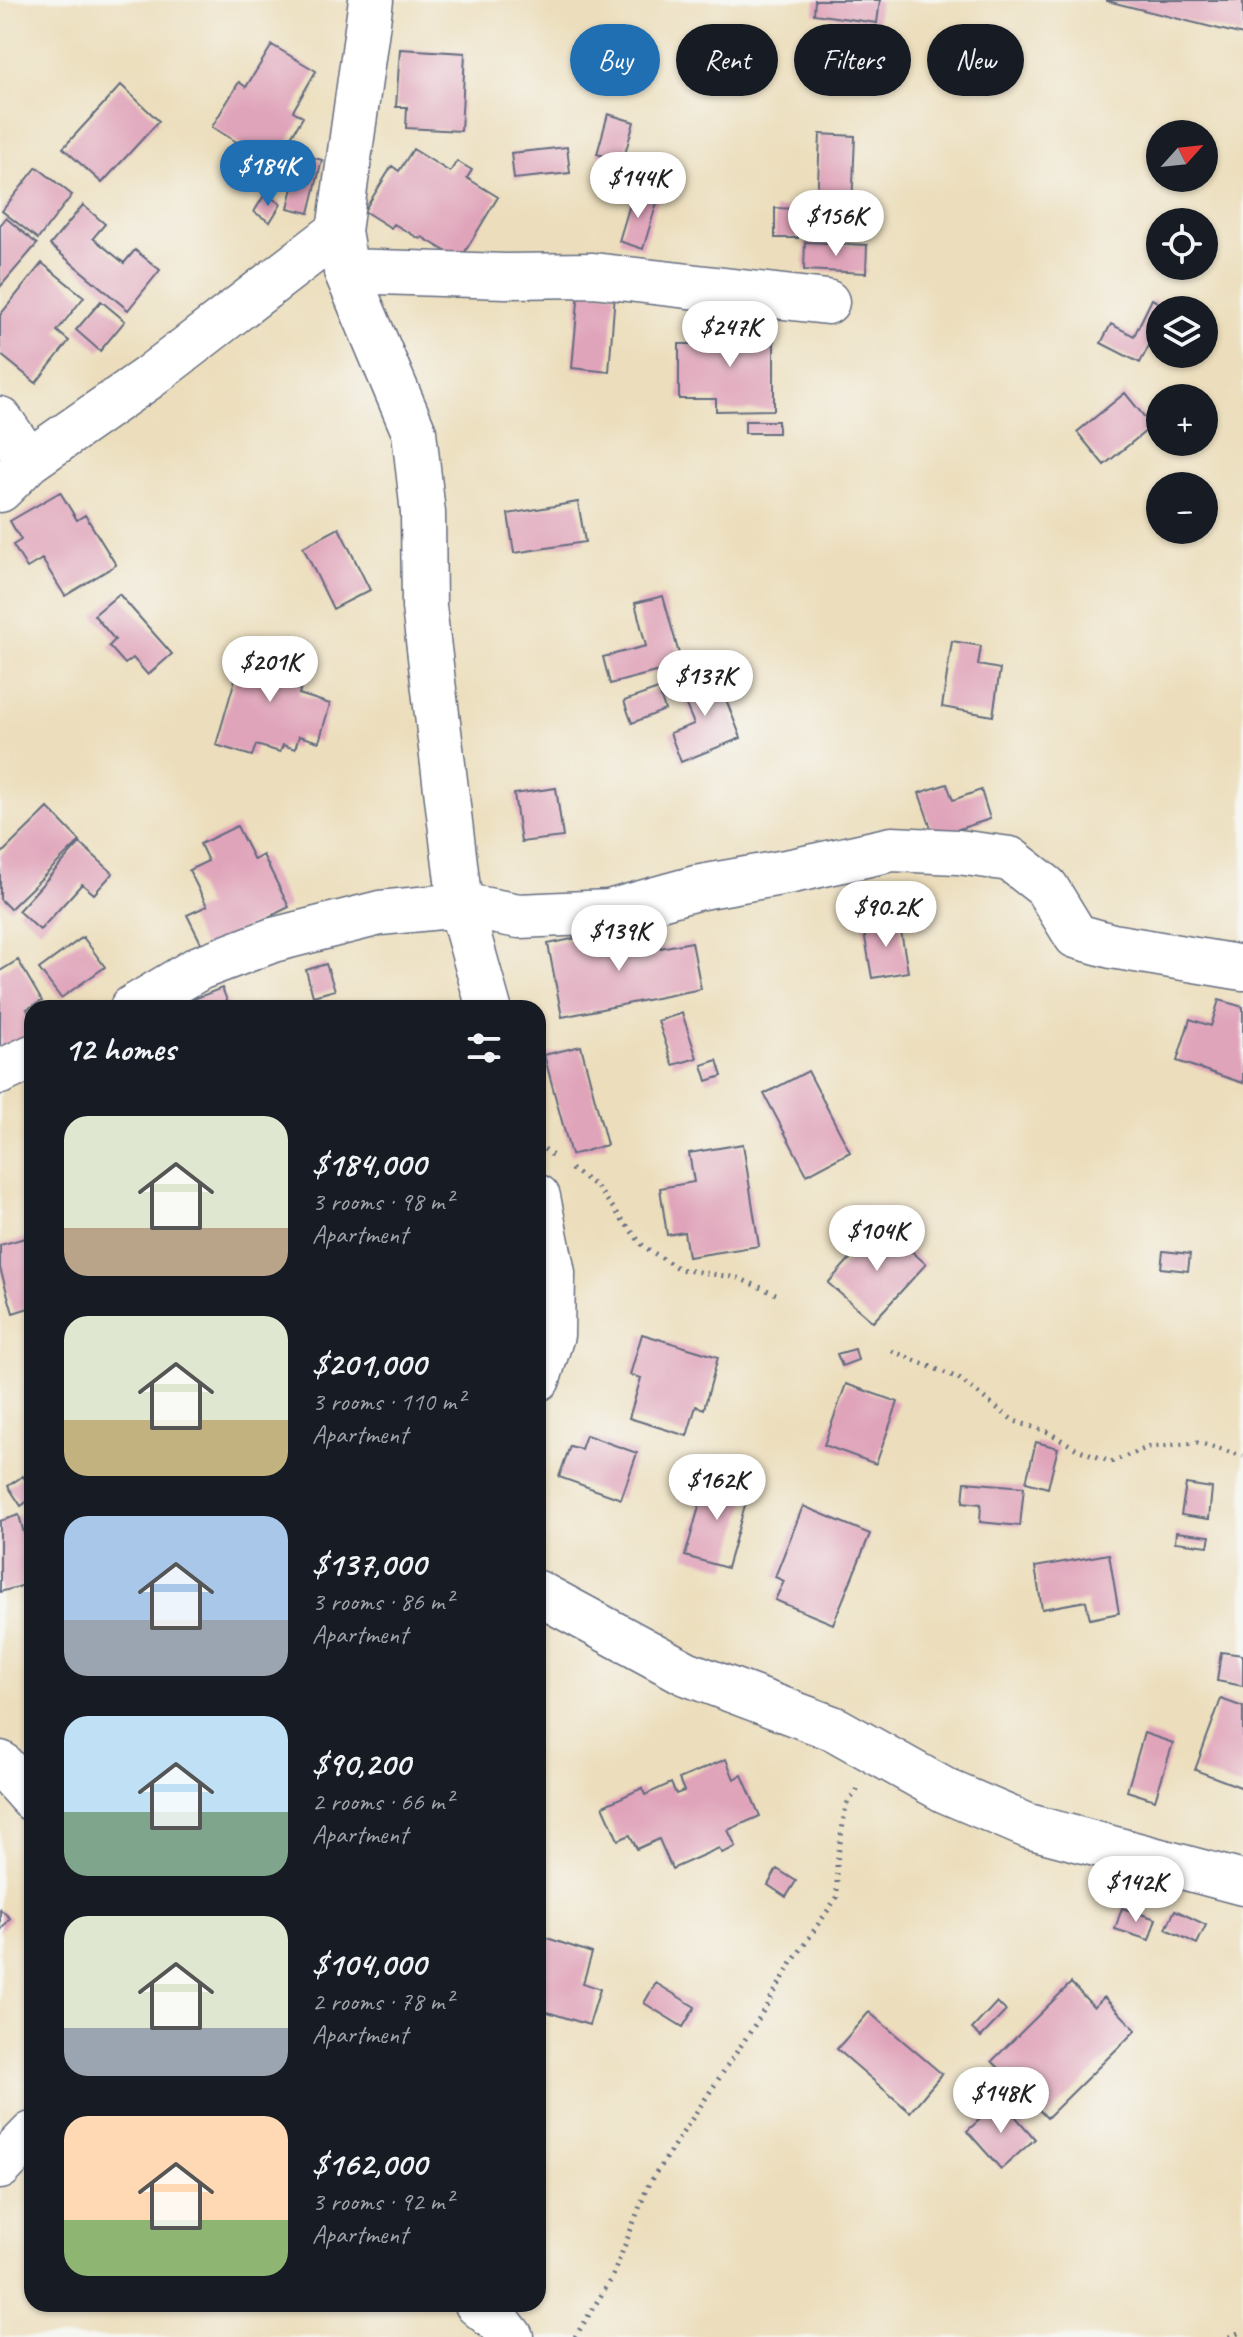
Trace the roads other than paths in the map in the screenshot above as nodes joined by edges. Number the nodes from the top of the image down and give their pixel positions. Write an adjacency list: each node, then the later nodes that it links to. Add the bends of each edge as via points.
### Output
1 (371, 0): 2 (street)
2 (343, 251): 3 (street, via 506,276 593,275); 5 (street, via 148,378); 6 (street, via 414,432 423,513 424,607)
3 (827, 302)
4 (0, 419): 5 (street)
5 (14, 476)
6 (460, 905): 7 (street, via 519,916 609,912 696,888 892,849 958,852 1010,859 1046,887 1076,936); 8 (street, via 380,913 273,940 199,968); 9 (street)
7 (1243, 968)
8 (145, 1000)
9 (487, 1000)
10 (24, 1061): 11 (street)
11 (0, 1072)
12 (546, 1238): 13 (street, via 553,1273 552,1335)
13 (546, 1354)
14 (546, 1597): 17 (street, via 686,1673 835,1729 946,1791 1028,1826)
15 (0, 1763): 16 (street)
16 (24, 1790)
17 (1243, 1883)
18 (24, 2143): 19 (street)
19 (0, 2167)
20 (487, 2312): 21 (street)
21 (511, 2337)

